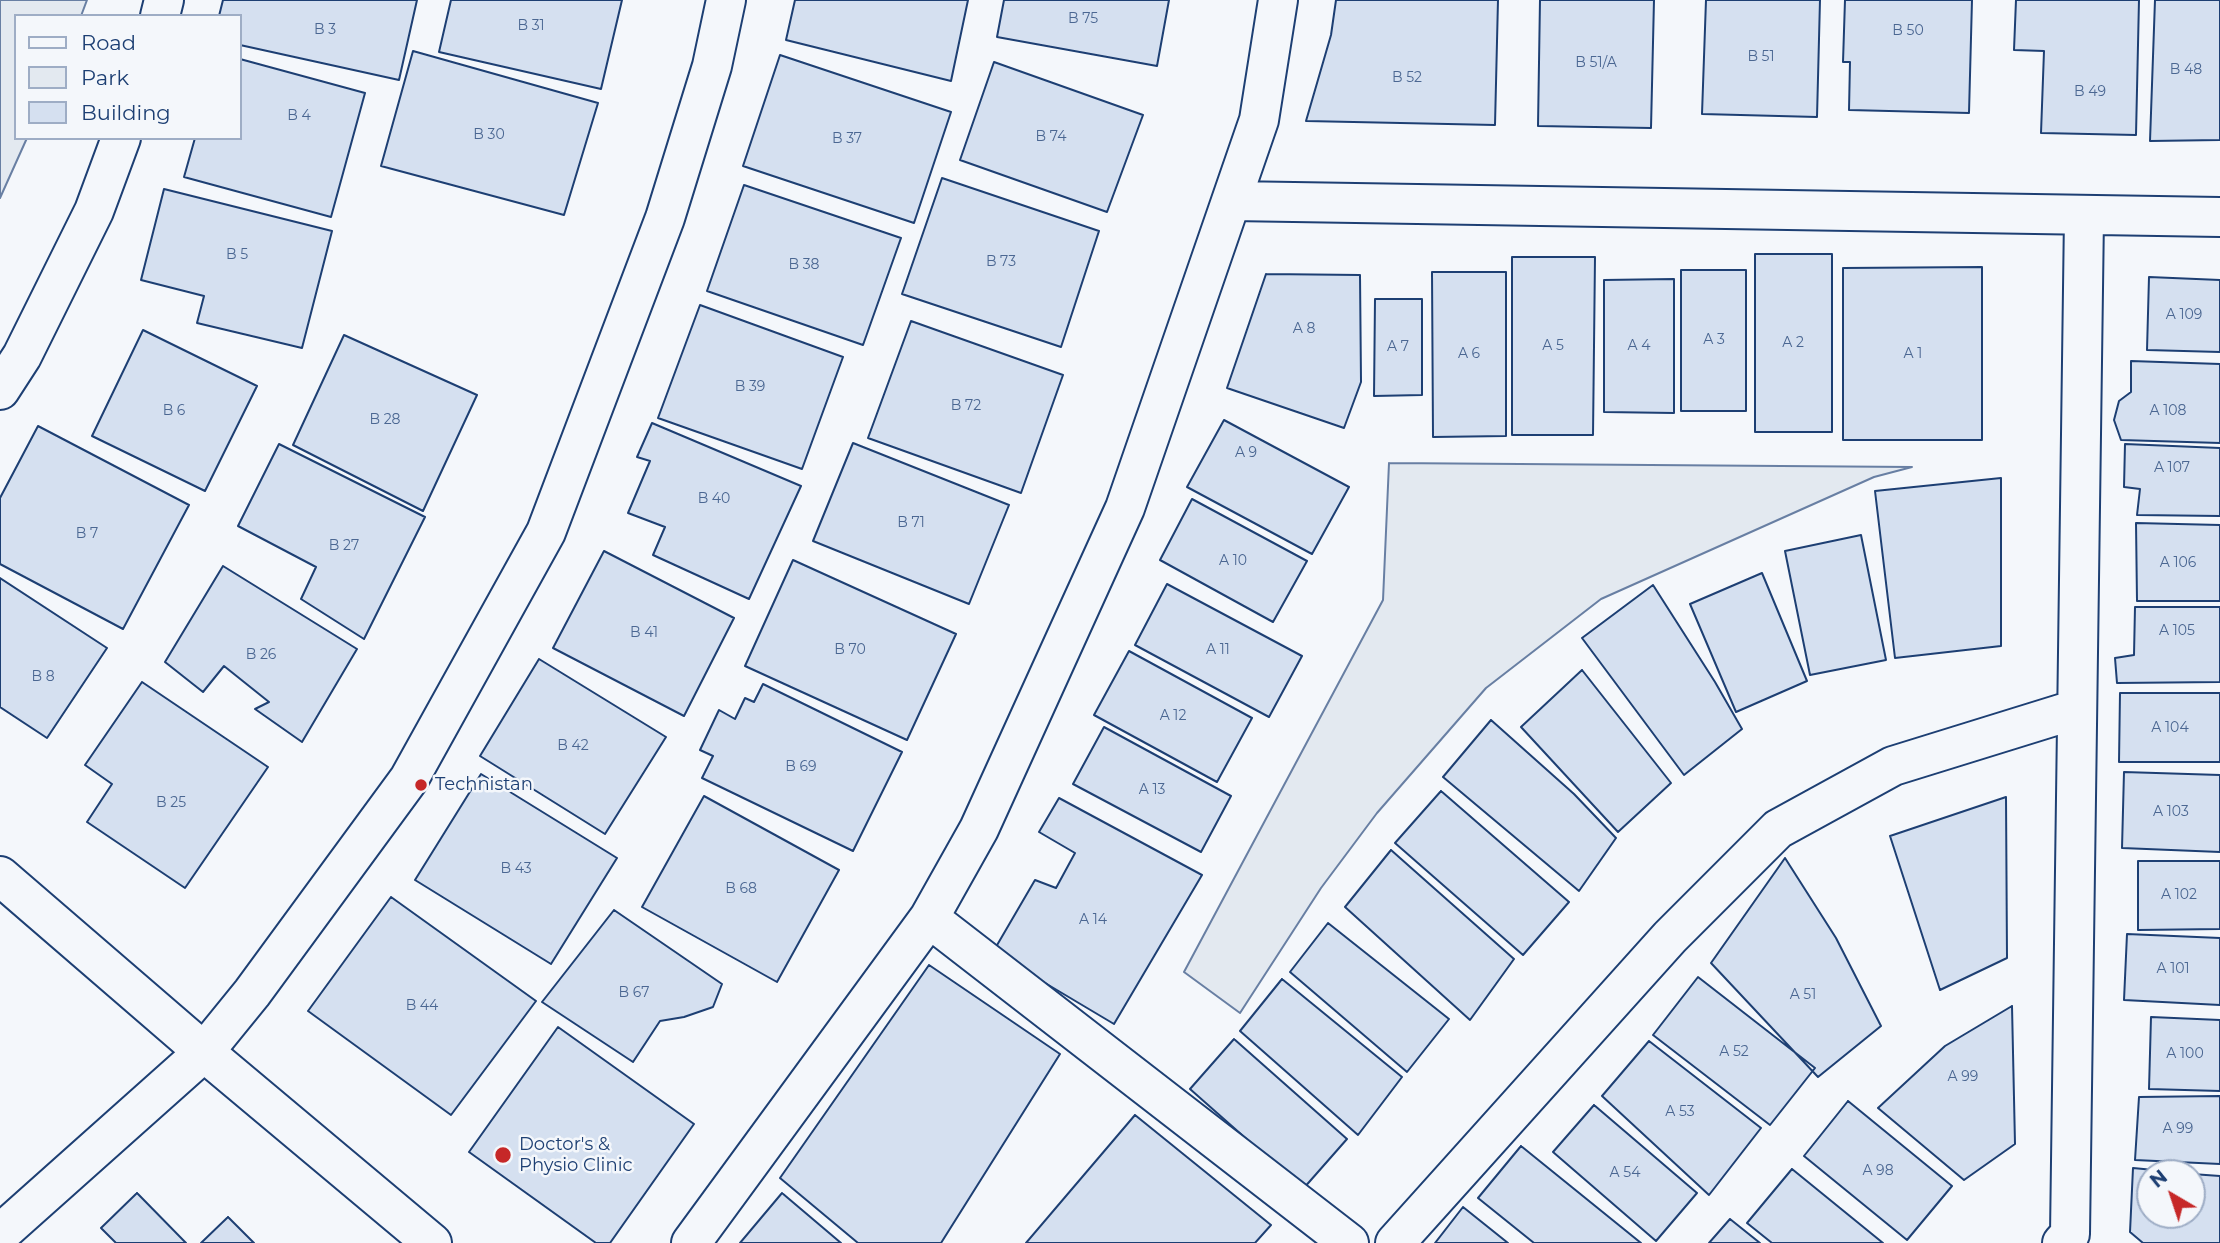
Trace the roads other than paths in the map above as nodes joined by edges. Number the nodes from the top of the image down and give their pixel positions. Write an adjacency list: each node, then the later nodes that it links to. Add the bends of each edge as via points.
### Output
1 (726, 0): 11 (street, via 712,66 665,218 546,532 409,779)
2 (1279, 0): 4 (street, via 1259,120)
3 (120, 140): 7 (street, via 94,211 22,356)
4 (1232, 201): 5 (street); 10 (street, via 1125,509 979,829)
5 (2084, 216): 6 (street); 8 (street)
6 (2220, 217)
7 (0, 390)
8 (2077, 709): 13 (street); 17 (street, via 1893,766 1778,829 1670,937)
9 (0, 876): 11 (street)
10 (929, 918): 15 (street); 16 (street)
11 (204, 1052): 12 (street); 14 (street)
12 (0, 1234)
13 (2071, 1240)
14 (432, 1243)
15 (691, 1243)
16 (1349, 1243)
17 (1395, 1243)

